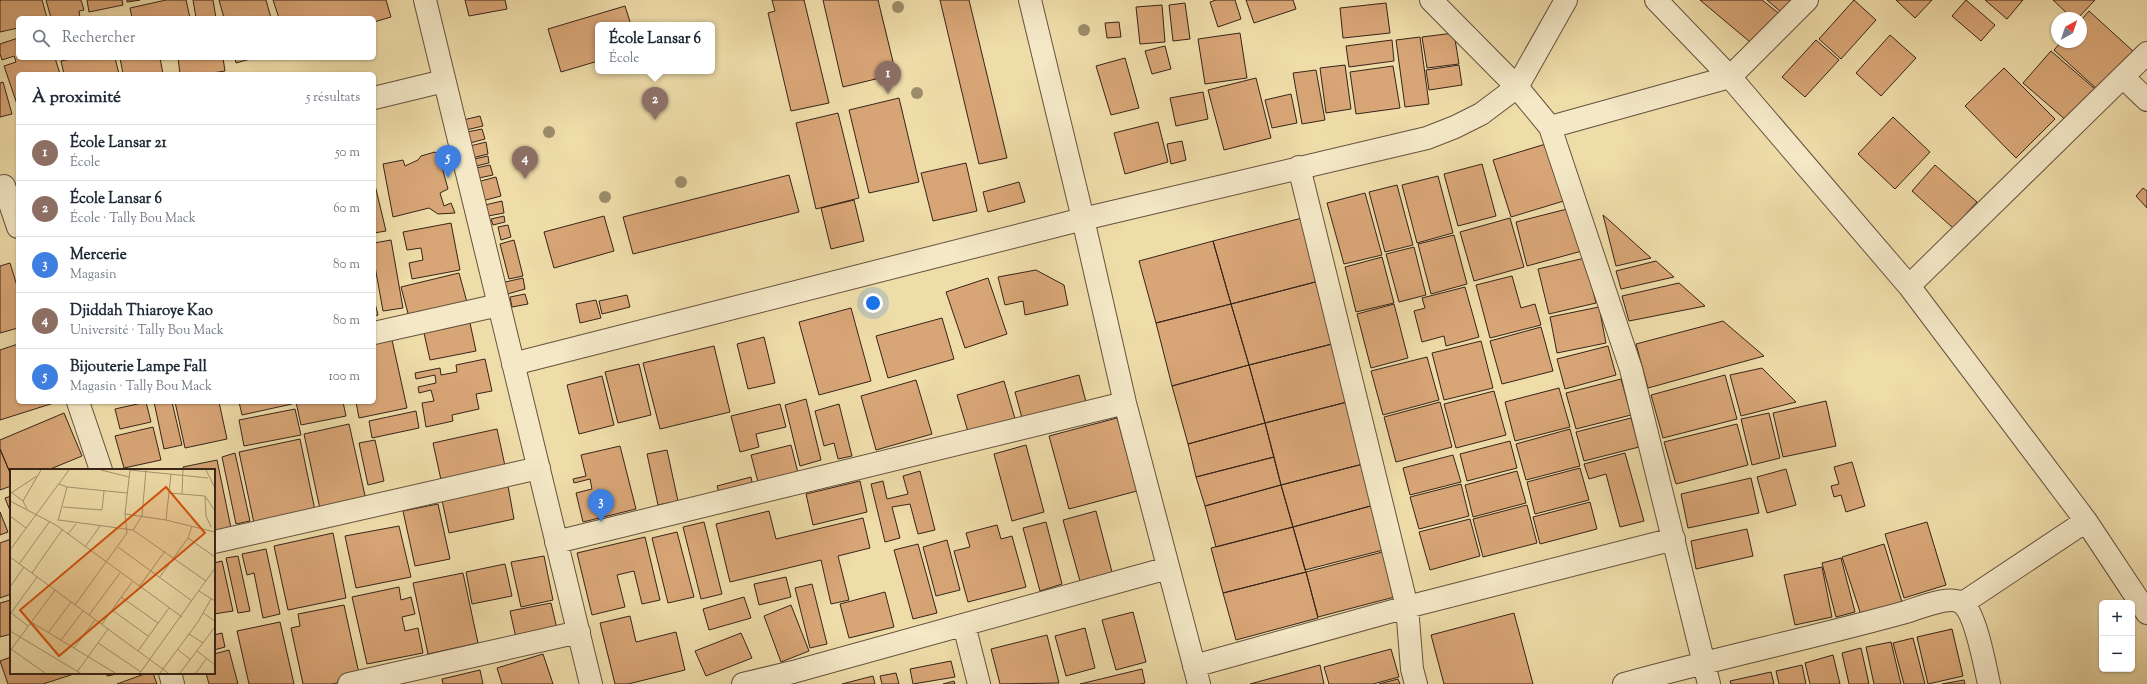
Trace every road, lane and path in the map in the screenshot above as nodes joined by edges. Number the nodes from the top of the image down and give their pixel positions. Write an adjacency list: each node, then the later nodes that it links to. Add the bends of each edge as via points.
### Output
1 (424, 0): 10 (street)
2 (1030, 0): 17 (street)
3 (1431, 0): 11 (street)
4 (1566, 0): 11 (street)
5 (1656, 0): 8 (street)
6 (1807, 0): 8 (street)
7 (2147, 53): 9 (street)
8 (1730, 77): 14 (street); 19 (street)
9 (2123, 77): 13 (street); 19 (street)
10 (444, 81): 12 (street); 20 (street)
11 (1517, 87): 14 (street); 15 (street, via 1481,114 1434,135)
12 (376, 98)
13 (2147, 100)
14 (1550, 127): 28 (street, via 1631,369)
15 (1299, 167): 17 (street); 33 (street)
16 (7, 186): 18 (street)
17 (1083, 219): 22 (street); 23 (street)
18 (16, 220)
19 (1909, 286): 27 (street)
20 (499, 305): 21 (street); 22 (street)
21 (376, 333)
22 (513, 364): 25 (street)
23 (1126, 403): 30 (street); 31 (street)
24 (79, 404): 26 (street)
25 (539, 468): 29 (street); 30 (street)
26 (101, 469)
27 (2086, 521): 32 (street); 34 (street)
28 (1674, 539): 33 (street); 37 (street)
29 (215, 542)
30 (556, 542): 36 (street)
31 (1168, 568): 35 (street); 39 (street)
32 (1963, 603): 37 (street, via 1949,600 1867,623); 49 (street, via 1972,615)
33 (1407, 606): 39 (street); 46 (street, via 1412,670)
34 (2147, 614)
35 (964, 625): 40 (street); 45 (street)
36 (579, 632): 42 (street); 43 (street)
37 (1704, 662): 47 (street); 48 (street)
38 (170, 674): 41 (street)
39 (1197, 675)
40 (794, 678): 44 (street)
41 (173, 684)
42 (349, 684)
43 (591, 684)
44 (743, 684)
45 (979, 684)
46 (1416, 684)
47 (1624, 684)
48 (1709, 684)
49 (1989, 684)

